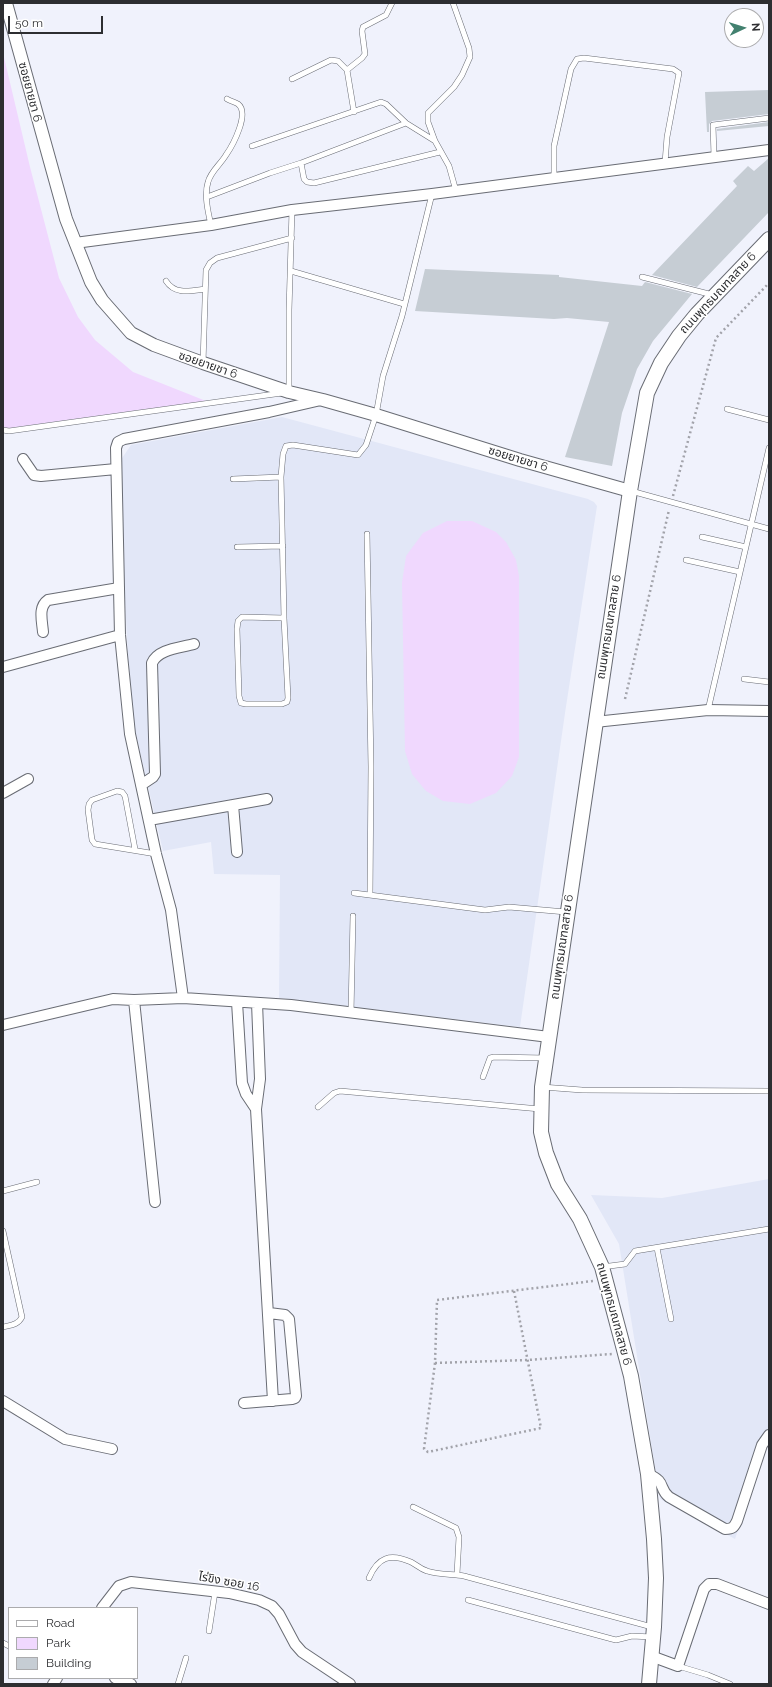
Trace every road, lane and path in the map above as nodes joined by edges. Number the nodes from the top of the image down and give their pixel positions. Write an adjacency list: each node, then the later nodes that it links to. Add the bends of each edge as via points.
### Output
1 (392, 3): 4 (lane, via 386,15 363,27 365,54)
2 (453, 3): 10 (lane, via 470,57 454,88 428,113 428,122)
3 (5, 7): 25 (street, ซอยยายชา 6, via 52,173)
4 (347, 70): 5 (lane, via 338,61 331,60); 7 (lane)
5 (292, 79)
6 (227, 99): 20 (lane, via 239,105 243,116 226,155 212,172 207,184)
7 (354, 112): 9 (lane, via 381,102); 11 (lane)
8 (769, 118): 14 (lane, via 713,126)
9 (406, 123): 10 (lane); 15 (lane)
10 (435, 141): 13 (lane)
11 (252, 146)
12 (769, 150): 14 (street)
13 (440, 152): 15 (lane, via 314,183 304,179); 18 (lane, via 448,166)
14 (714, 156): 16 (street)
15 (301, 163): 20 (lane, via 270,172)
16 (665, 163): 17 (street); 17 (lane, via 678,73 673,69 584,58 577,59 571,69 554,146)
17 (554, 177): 18 (street)
18 (456, 191): 19 (street)
19 (432, 194): 21 (street); 32 (lane)
20 (207, 197): 22 (lane)
21 (292, 210): 22 (street); 23 (lane)
22 (212, 225): 25 (street)
23 (292, 238): 26 (lane); 30 (lane, via 210,262 206,270)
24 (769, 239): 31 (main road, ถนนพุทธมณฑลสาย 6)
25 (75, 243): 33 (street, ซอยยายชา 6, via 91,282 102,300 131,333 154,345)
26 (291, 271): 32 (lane); 34 (lane)
27 (642, 277): 31 (lane)
28 (166, 281): 30 (lane, via 171,288 178,291)
29 (769, 283): 46 (path, via 716,338)
30 (205, 289): 33 (lane)
31 (715, 295): 45 (main road, ถนนพุทธมณฑลสาย 6, via 679,336 661,363 648,393)
32 (404, 304): 37 (lane, via 383,376)
33 (203, 363): 34 (street, ซอยยายชา 6)
34 (289, 392): 35 (street, ซอยยายชา 6); 39 (lane)
35 (323, 400): 37 (street, ซอยยายชา 6); 42 (street, via 124,439 118,442 116,448)
36 (727, 409): 38 (lane)
37 (376, 415): 43 (lane, via 366,445 358,455 286,446); 45 (street, ซอยยายชา 6)
38 (769, 420)
39 (3, 430)
40 (769, 448): 47 (lane)
41 (23, 459): 42 (street, via 34,475 41,476)
42 (116, 469): 56 (street)
43 (281, 477): 44 (lane); 51 (lane)
44 (233, 479)
45 (630, 491): 46 (lane); 68 (main road, ถนนพุทธมณฑลสาย 6)
46 (672, 502): 47 (lane); 65 (path)
47 (751, 525): 48 (lane); 53 (lane)
48 (769, 529)
49 (367, 534): 79 (lane, via 371,766)
50 (702, 537): 53 (lane)
51 (283, 546): 52 (lane); 57 (lane)
52 (236, 547)
53 (746, 547): 55 (lane)
54 (686, 560): 55 (lane)
55 (740, 572): 66 (lane)
56 (119, 588): 58 (street, via 48,600 42,608); 59 (street)
57 (284, 618): 57 (lane, via 242,617 238,621 241,703 287,702)
58 (43, 632)
59 (120, 635): 61 (street); 70 (street, via 130,734)
60 (194, 644): 70 (street, via 154,657 152,663 155,774)
61 (3, 667)
62 (769, 678): 64 (lane)
63 (744, 679): 64 (lane)
64 (769, 682)
65 (625, 699)
66 (708, 710): 67 (street); 68 (street)
67 (769, 711)
68 (595, 722): 80 (main road, ถนนพุทธมณฑลสาย 6)
69 (28, 779): 71 (street)
70 (141, 785): 74 (street)
71 (3, 792)
72 (267, 799): 73 (street)
73 (233, 805): 74 (street); 76 (street)
74 (148, 820): 77 (street)
75 (135, 850): 75 (lane, via 125,796 122,792 117,791 92,800 88,810 92,840 100,846); 77 (lane)
76 (237, 852)
77 (156, 854): 82 (street, via 171,910)
78 (354, 893): 79 (lane)
79 (370, 895): 80 (lane, via 485,910 509,907)
80 (566, 912): 88 (main road, ถนนพุทธมณฑลสาย 6)
81 (353, 916): 86 (lane)
82 (183, 998): 83 (street); 84 (street)
83 (134, 1000): 87 (street, via 113,998); 98 (street)
84 (237, 1002): 85 (street); 95 (street, via 242,1083)
85 (257, 1003): 86 (street); 95 (street, via 260,1079)
86 (350, 1013): 88 (street)
87 (3, 1024)
88 (549, 1037): 89 (main road, ถนนพุทธมณฑลสาย 6)
89 (545, 1058): 90 (lane, via 490,1058); 91 (main road, ถนนพุทธมณฑลสาย 6)
90 (483, 1077)
91 (542, 1087): 92 (lane, via 582,1090); 94 (main road, ถนนพุทธมณฑลสาย 6)
92 (769, 1091)
93 (318, 1107): 94 (lane, via 340,1091)
94 (540, 1109): 102 (main road, ถนนพุทธมณฑลสาย 6, via 541,1132 551,1169 580,1219)
95 (256, 1110): 104 (street)
96 (37, 1182): 97 (lane)
97 (3, 1190)
98 (155, 1202)
99 (769, 1229): 101 (lane)
100 (3, 1231): 106 (lane, via 22,1317 20,1322)
101 (657, 1248): 102 (lane, via 635,1251 625,1264); 105 (lane)
102 (604, 1274): 103 (path); 107 (main road, ถนนพุทธมณฑลสาย 6)
103 (514, 1291): 108 (path); 109 (path, via 437,1300)
104 (269, 1313): 111 (street); 111 (street, via 285,1315 290,1320 296,1396 292,1399)
105 (671, 1318)
106 (3, 1327)
107 (625, 1353): 108 (path); 115 (main road, ถนนพุทธมณฑลสาย 6)
108 (527, 1360): 109 (path); 109 (path, via 541,1428 428,1452 424,1448)
109 (435, 1363)
110 (3, 1400): 114 (street, via 65,1439)
111 (274, 1401): 112 (street)
112 (244, 1403)
113 (769, 1435): 115 (street, via 762,1445 738,1521 730,1529 725,1529 669,1497 658,1478)
114 (112, 1449)
115 (648, 1477): 124 (main road, ถนนพุทธมณฑลสาย 6, via 656,1578)
116 (413, 1507): 117 (lane, via 456,1528 459,1537)
117 (457, 1574): 118 (lane, via 432,1573 403,1559 389,1557 373,1567); 124 (lane)
118 (369, 1578)
119 (215, 1592): 122 (street, ไร่ขิง ซอย 16, via 131,1582 119,1586); 123 (lane); 129 (street, ไร่ขิง ซอย 16, via 259,1600 272,1606 302,1652)
120 (468, 1600): 124 (lane, via 616,1640)
121 (769, 1604): 127 (street, via 718,1584 710,1584 704,1589)
122 (103, 1607)
123 (209, 1631)
124 (653, 1632): 125 (main road, ถนนพุทธมณฑลสาย 6)
125 (651, 1656): 127 (street); 132 (main road, ถนนพุทธมณฑลสาย 6)
126 (186, 1658): 131 (lane)
127 (678, 1666): 133 (lane)
128 (118, 1679): 130 (street)
129 (344, 1682)
130 (131, 1684)
131 (178, 1684)
132 (649, 1684)
133 (730, 1684)

